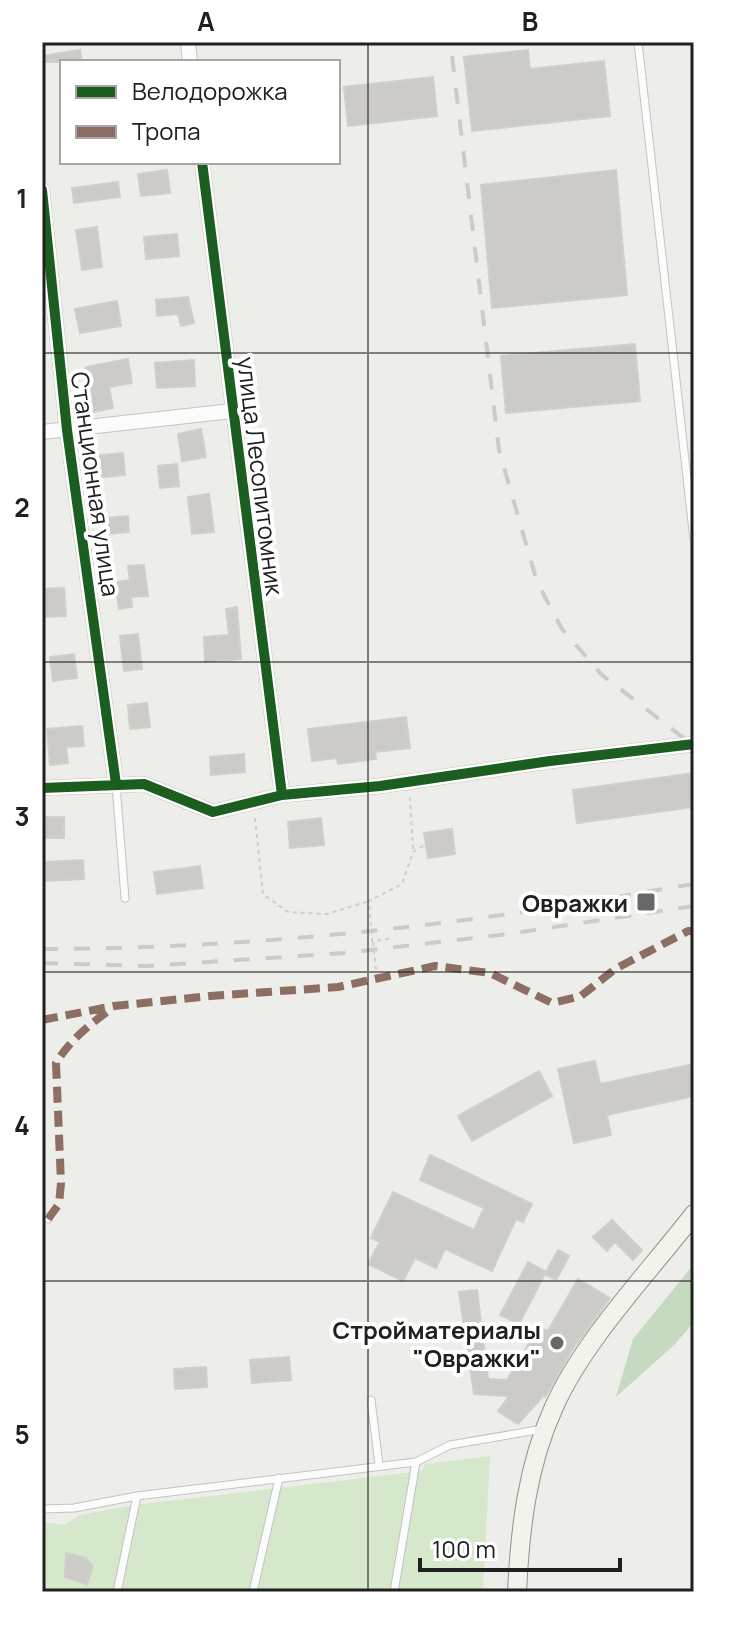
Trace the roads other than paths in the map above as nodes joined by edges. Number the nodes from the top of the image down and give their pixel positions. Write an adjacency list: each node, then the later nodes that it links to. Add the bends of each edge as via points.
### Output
1 (638, 42): 7 (lane)
2 (202, 164): 4 (street, улица Лесопитомник)
3 (42, 190): 5 (street, Станционная улица)
4 (232, 411): 5 (street); 11 (street, улица Лесопитомник)
5 (67, 430): 6 (street); 9 (street, Станционная улица)
6 (42, 432)
7 (694, 540)
8 (694, 744): 11 (street)
9 (116, 784): 10 (street); 11 (street, via 144,784 213,812); 12 (lane)
10 (42, 788)
11 (282, 795)
12 (125, 898)
13 (694, 1214): 15 (main road, via 586,1350)
14 (371, 1400): 17 (lane)
15 (546, 1429): 16 (lane, via 450,1445); 26 (main road, via 520,1528)
16 (416, 1462): 17 (lane); 25 (lane)
17 (379, 1465): 18 (lane)
18 (279, 1478): 19 (lane); 24 (lane)
19 (137, 1496): 20 (lane); 23 (lane)
20 (66, 1508): 21 (lane); 22 (lane)
21 (42, 1509)
22 (73, 1520)
23 (117, 1592)
24 (253, 1592)
25 (394, 1592)
26 (517, 1592)

